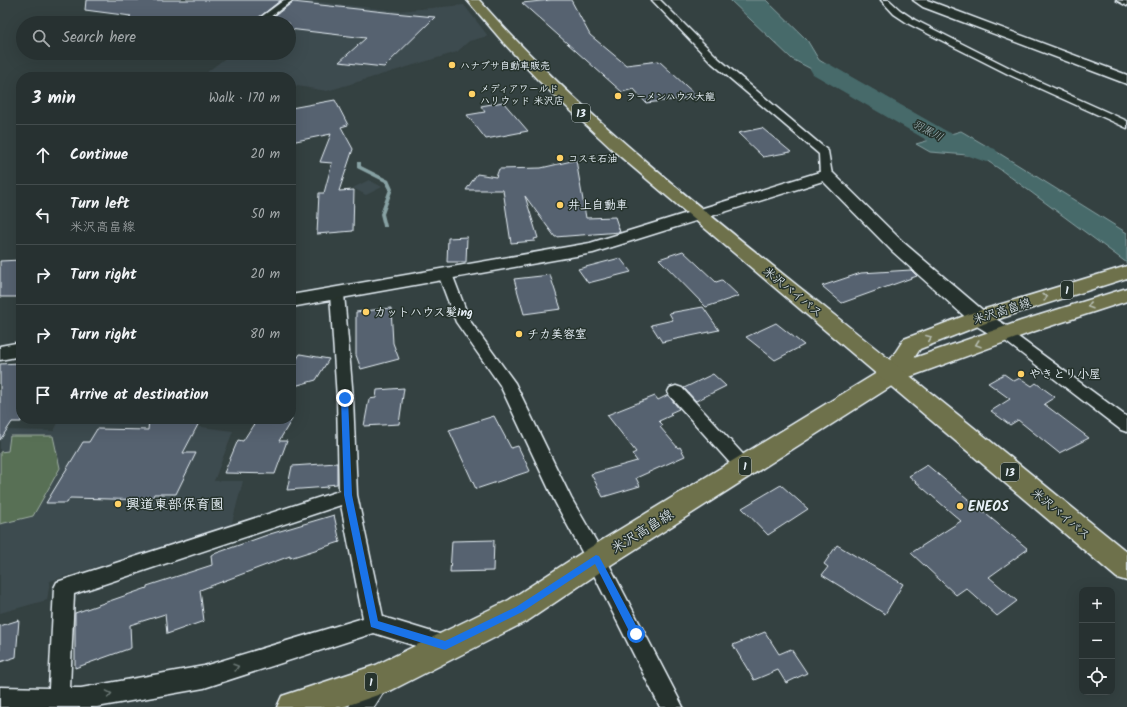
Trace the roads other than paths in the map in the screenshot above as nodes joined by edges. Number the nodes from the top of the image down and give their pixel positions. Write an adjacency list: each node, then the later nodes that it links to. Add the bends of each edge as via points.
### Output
1 (289, 0): 8 (street)
2 (473, 0): 12 (main road, 米沢バイパス / 13, via 559,94)
3 (656, 0): 11 (street, via 681,29 746,90 824,153)
4 (885, 0): 10 (street, via 912,22 1013,73)
5 (919, 0): 9 (street)
6 (1120, 0): 7 (street)
7 (1127, 4)
8 (267, 16)
9 (1127, 80)
10 (1127, 125)
11 (826, 175): 12 (street); 18 (street, via 898,247)
12 (699, 215): 14 (street, via 593,248); 22 (main road, 米沢バイパス / 13)
13 (1127, 272): 18 (main road, 米沢高畠線 / 1, one-way to 13)
14 (445, 274): 15 (street); 27 (street, via 463,322 507,383 564,502)
15 (336, 294): 17 (street); 26 (street, via 345,398)
16 (1127, 294): 19 (main road, 米沢高畠線 / 1, one-way to 19)
17 (296, 300)
18 (980, 318): 19 (street); 22 (main road, 米沢高畠線 / 1, one-way to 18, via 912,344)
19 (1005, 334): 22 (main road, 米沢高畠線 / 1, one-way to 22); 24 (street)
20 (16, 350): 21 (street)
21 (0, 353)
22 (893, 374): 25 (main road, 米沢高畠線 / 1); 28 (main road, 米沢バイパス / 13)
23 (676, 392): 25 (street)
24 (1127, 426)
25 (744, 467): 27 (main road, 米沢高畠線 / 1)
26 (348, 495): 29 (street); 33 (street, via 64,588)
27 (596, 559): 30 (main road, 米沢高畠線 / 1, via 519,610); 36 (street)
28 (1127, 569)
29 (374, 624): 30 (street); 33 (street, one-way to 29, via 80,699 204,677)
30 (445, 645): 31 (main road, 米沢高畠線 / 1)
31 (381, 679): 34 (main road, 米沢高畠線 / 1); 35 (street)
32 (0, 698): 33 (street)
33 (59, 699)
34 (293, 707)
35 (360, 707)
36 (672, 707)

